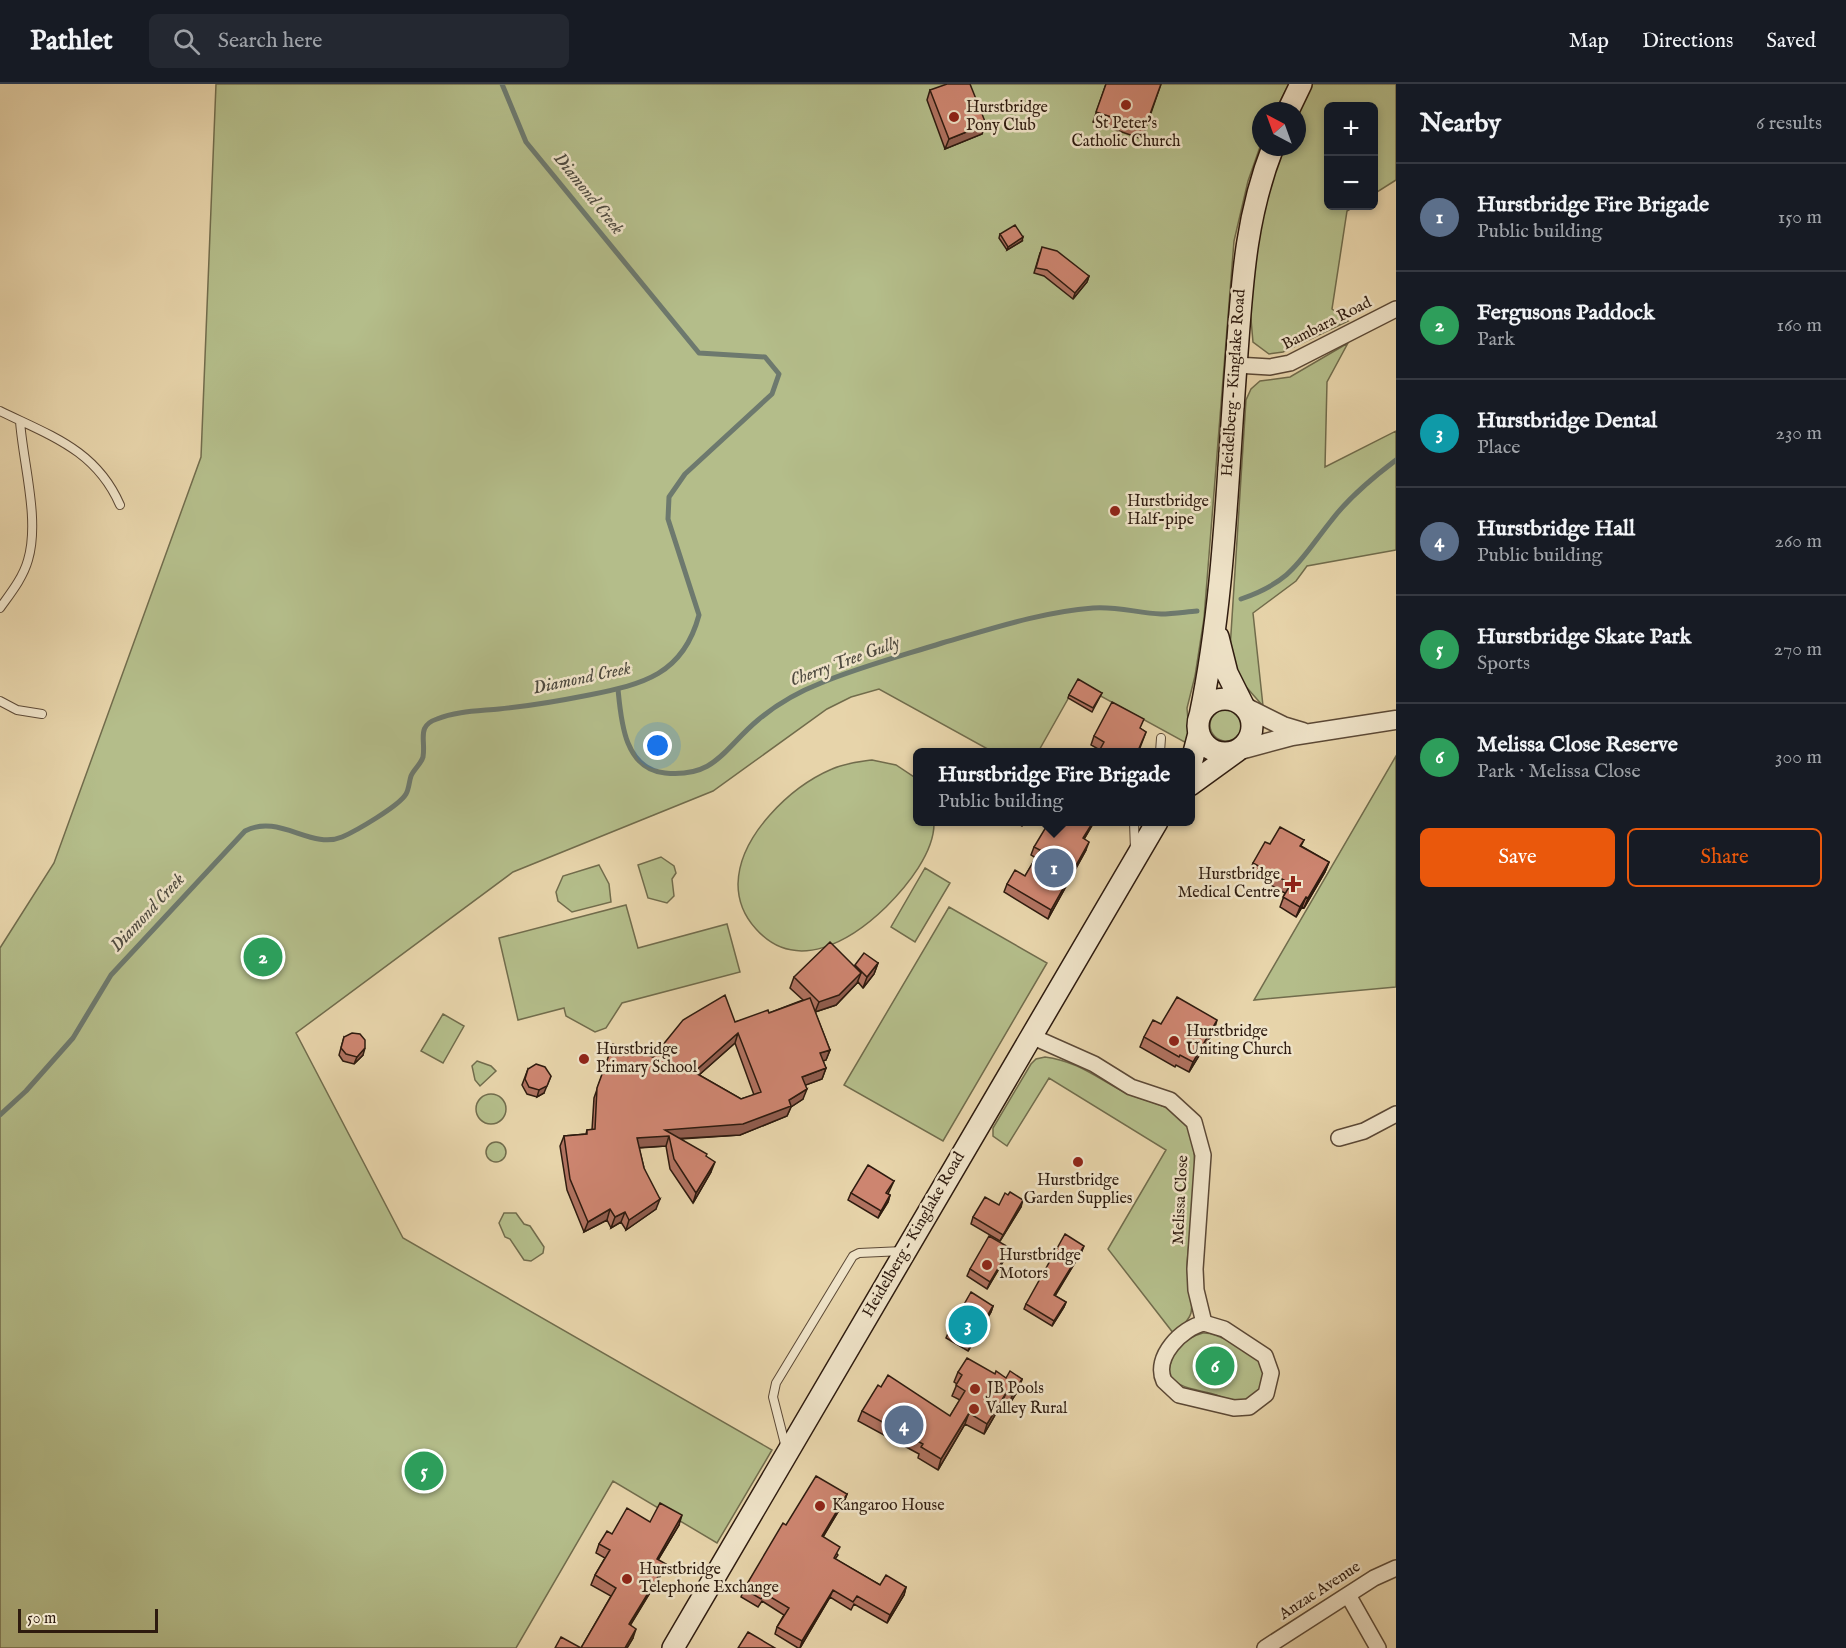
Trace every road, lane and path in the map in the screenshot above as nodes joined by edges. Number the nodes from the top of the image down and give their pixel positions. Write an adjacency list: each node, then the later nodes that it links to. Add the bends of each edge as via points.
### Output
1 (1301, 84): 2 (main road)
2 (1292, 102)
3 (1270, 156): 5 (main road, Heidelberg – Kinglake Road, via 1250,219)
4 (1396, 309): 5 (street, Bambara Road, via 1290,363 1270,367)
5 (1236, 365): 10 (main road, Heidelberg – Kinglake Road)
6 (0, 411): 7 (lane)
7 (20, 421): 8 (lane, via 86,456 110,481); 9 (lane, via 31,542 28,561)
8 (120, 505)
9 (0, 608)
10 (1216, 622): 12 (main road, Heidelberg – Kinglake Road, via 1222,659); 15 (main road, Heidelberg – Kinglake Road)
11 (0, 701): 13 (lane, via 17,710)
12 (1244, 706): 15 (main road, via 1227,698 1218,699 1204,708); 16 (street, via 1283,726); 20 (main road, via 1253,731)
13 (42, 714)
14 (1396, 720): 16 (street)
15 (1199, 724): 19 (main road, Heidelberg – Kinglake Road); 20 (main road, via 1201,740 1213,751)
16 (1311, 733): 20 (street)
17 (1161, 738): 18 (lane)
18 (1160, 748)
19 (1195, 748)
20 (1238, 751): 21 (main road)
21 (1195, 782)
22 (1134, 826): 24 (lane)
23 (1154, 826): 24 (main road, Heidelberg – Kinglake Road)
24 (1136, 855): 25 (main road, Heidelberg – Kinglake Road)
25 (1031, 1036): 28 (main road, Heidelberg – Kinglake Road); 29 (street, Melissa Close, via 1094,1064 1131,1087 1170,1100 1194,1122 1203,1155 1195,1279)
26 (1396, 1114): 27 (street, via 1364,1131)
27 (1339, 1138)
28 (905, 1251): 30 (main road, Heidelberg – Kinglake Road); 30 (lane, via 853,1256 777,1383 773,1397)
29 (1204, 1323): 29 (street, via 1224,1329 1265,1356 1271,1379 1266,1394 1255,1404 1233,1408 1179,1395 1164,1381 1162,1362 1169,1349 1187,1331)
30 (787, 1453): 33 (main road, Heidelberg – Kinglake Road)
31 (1396, 1568): 32 (street, Anzac Avenue)
32 (1348, 1595): 34 (street, Anzac Avenue); 35 (street)
33 (672, 1648)
34 (1265, 1648)
35 (1378, 1648)

